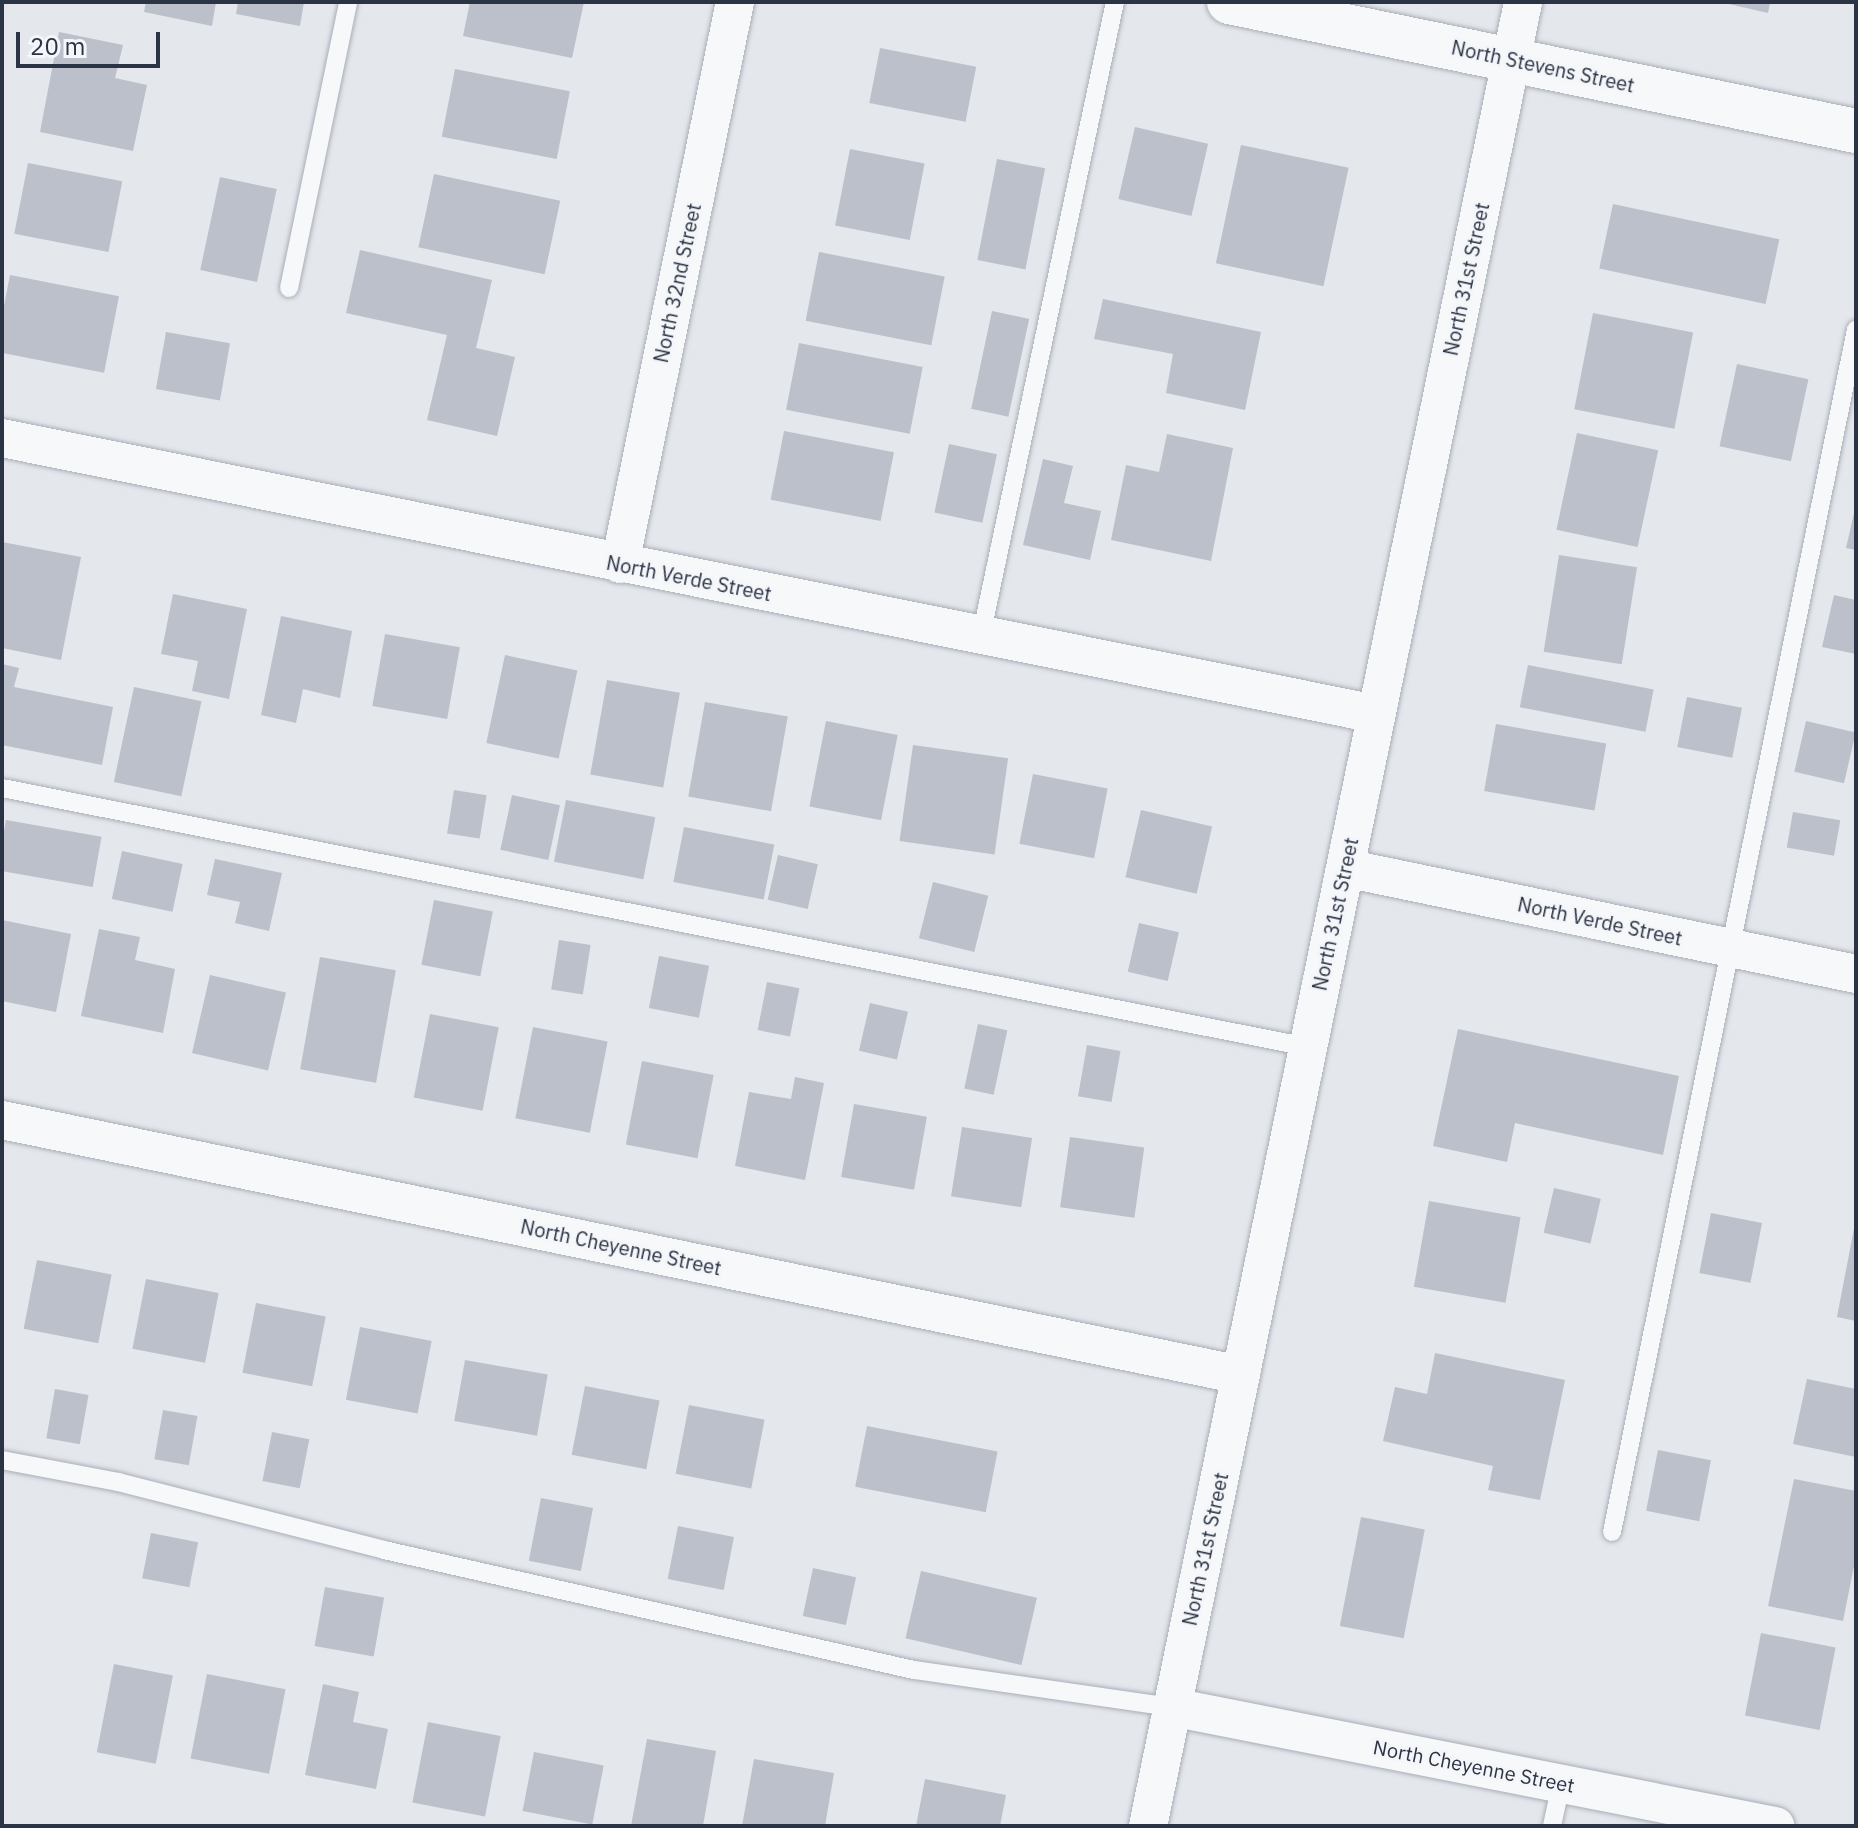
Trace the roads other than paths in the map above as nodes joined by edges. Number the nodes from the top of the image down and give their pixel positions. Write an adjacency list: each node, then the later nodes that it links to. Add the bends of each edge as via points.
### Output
1 (348, 2): 8 (lane)
2 (735, 2): 11 (street, North 32nd Street)
3 (1115, 2): 12 (lane)
4 (1229, 2): 6 (street, North Stevens Street)
5 (1523, 2): 6 (street, North 31st Street)
6 (1511, 60): 7 (street, North Stevens Street); 13 (street, North 31st Street)
7 (1856, 131)
8 (289, 288)
9 (1856, 329): 16 (lane)
10 (2, 438): 11 (street, North Verde Street)
11 (620, 564): 12 (street, North Verde Street)
12 (981, 636): 13 (street, North Verde Street)
13 (1376, 714): 15 (street, North 31st Street)
14 (2, 788): 18 (lane)
15 (1345, 868): 16 (street, North Verde Street); 18 (street, North 31st Street)
16 (1731, 948): 17 (street, North Verde Street); 22 (lane)
17 (1856, 974)
18 (1308, 1047): 20 (street, North 31st Street)
19 (2, 1120): 20 (street, North Cheyenne Street)
20 (1241, 1375): 23 (street, North 31st Street)
21 (2, 1460): 23 (lane, via 118,1482 384,1550 914,1670)
22 (1612, 1532)
23 (1172, 1707): 24 (street, North Cheyenne Street); 25 (street, North 31st Street)
24 (1561, 1784): 26 (lane); 27 (street, North Cheyenne Street)
25 (1148, 1826)
26 (1552, 1826)
27 (1775, 1826)

